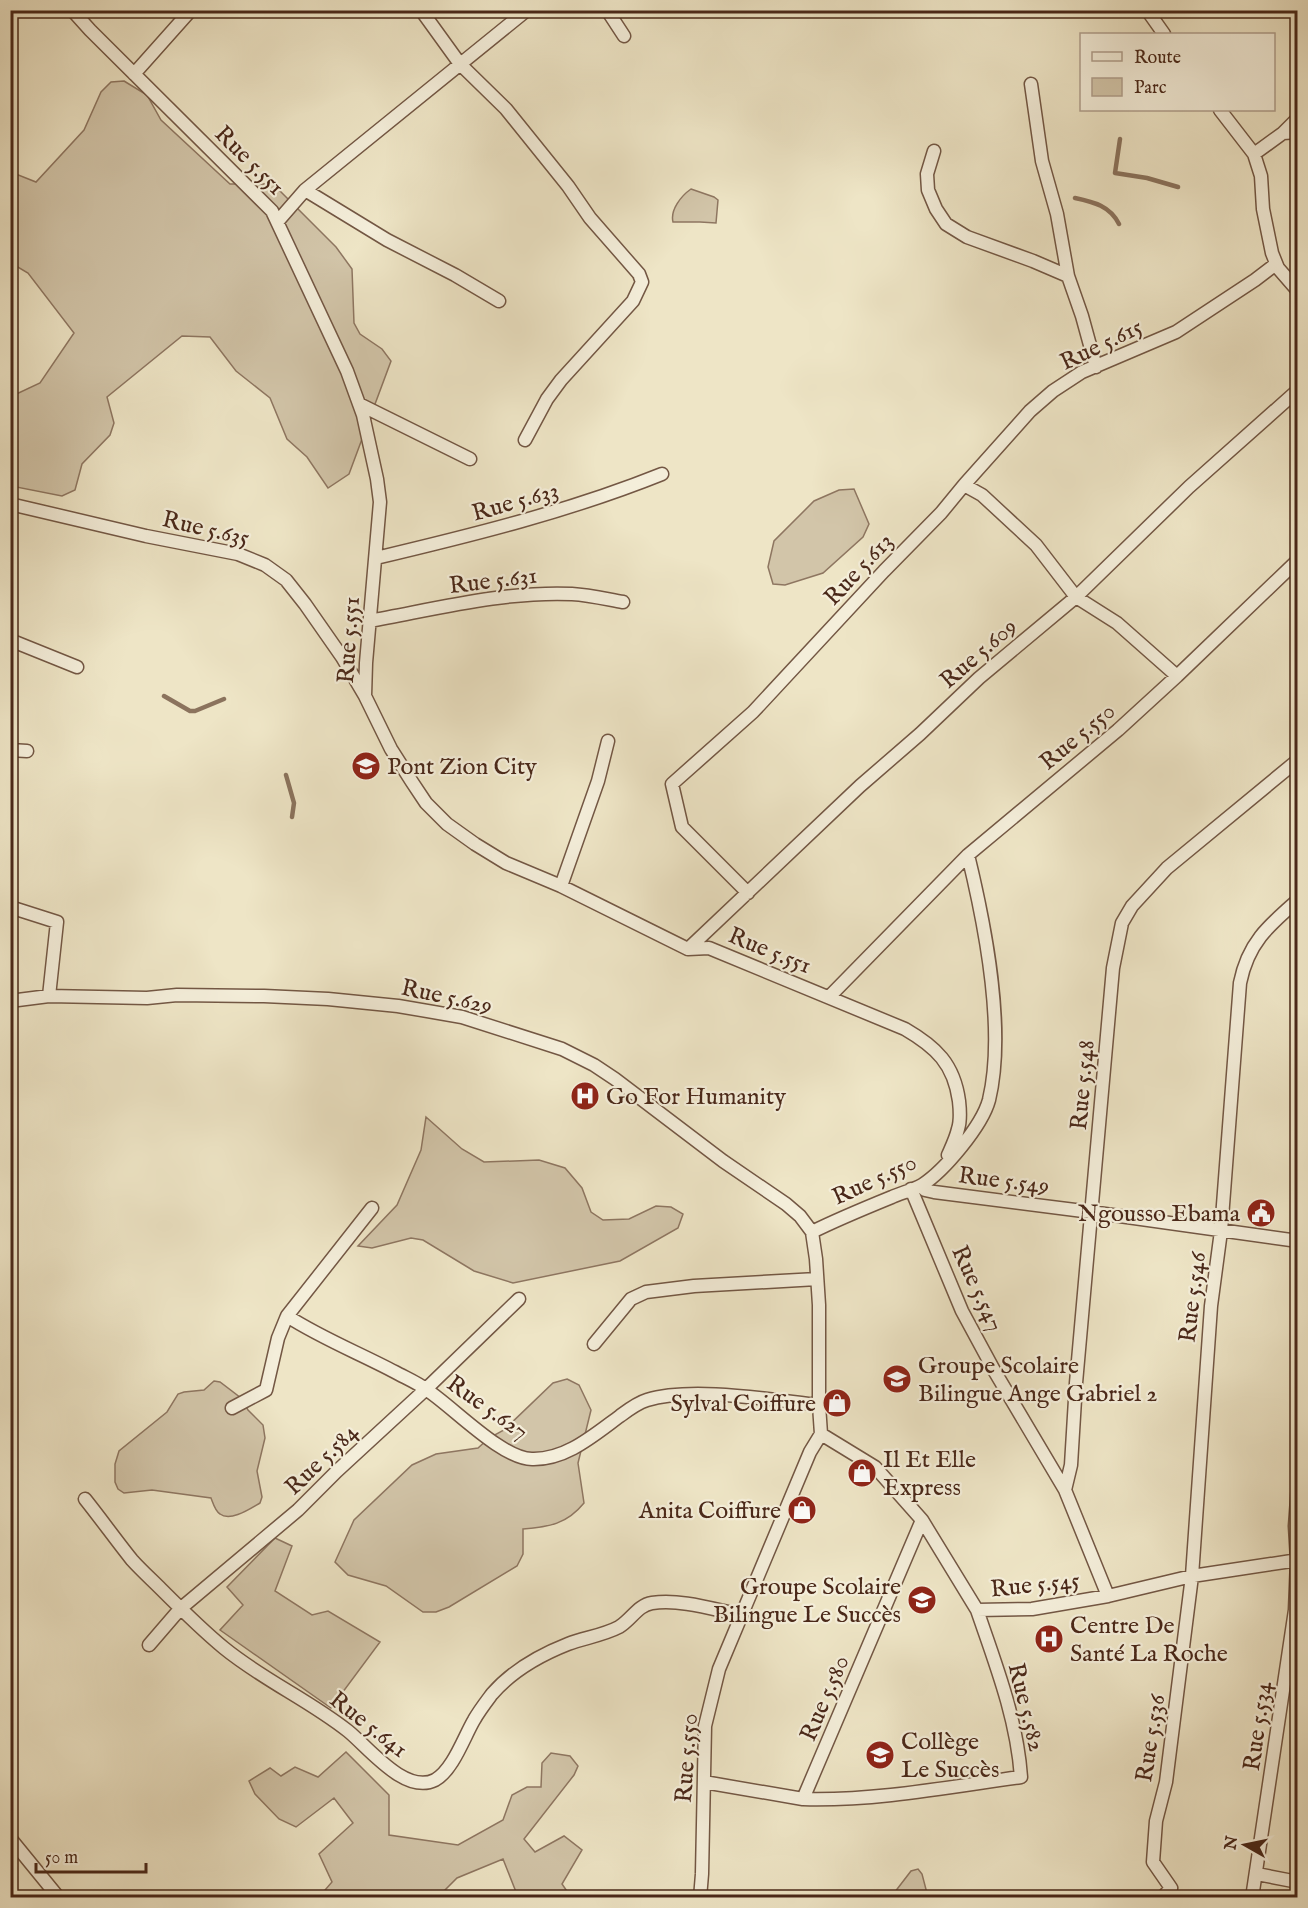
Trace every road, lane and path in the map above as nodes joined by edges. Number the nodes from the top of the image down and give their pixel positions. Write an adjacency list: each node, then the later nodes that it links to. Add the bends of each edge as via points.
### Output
1 (72, 10): 10 (street, Rue 5.551)
2 (191, 10): 10 (street)
3 (421, 10): 9 (street)
4 (527, 10): 9 (street)
5 (607, 10): 8 (street)
6 (1147, 10): 7 (street)
7 (1163, 33)
8 (624, 36)
9 (460, 64): 18 (street); 27 (street, via 506,109 642,282 633,301 561,380)
10 (134, 74): 19 (street, Rue 5.551, via 263,201)
11 (1031, 84): 21 (street, via 1042,161)
12 (1221, 111): 17 (street)
13 (1298, 118): 15 (street)
14 (1298, 132): 15 (street)
15 (1283, 133): 17 (street)
16 (934, 151): 21 (street, via 927,174 928,190 946,224 967,237)
17 (1254, 154): 20 (street)
18 (305, 190): 19 (street); 23 (street)
19 (278, 221): 26 (street, Rue 5.551)
20 (1276, 264): 22 (street); 24 (street, Rue 5.615, via 1176,332)
21 (1068, 276): 24 (street)
22 (1298, 291)
23 (499, 301)
24 (1096, 367): 30 (street, Rue 5.615, via 1082,372 1038,404)
25 (1298, 390): 34 (street, Rue 5.609, via 1189,487)
26 (359, 404): 28 (street); 32 (street, Rue 5.551, via 380,502)
27 (525, 440)
28 (470, 459)
29 (662, 474): 32 (street, Rue 5.633, via 564,509)
30 (964, 485): 34 (street, via 982,495 1036,545); 47 (street, Rue 5.613, via 753,712 672,784 682,827)
31 (10, 504): 40 (street, Rue 5.635, via 238,554 265,565 286,580 305,604)
32 (376, 558): 36 (street, Rue 5.551)
33 (1298, 560): 39 (street, Rue 5.550)
34 (1076, 597): 39 (street, via 1117,623); 47 (street, Rue 5.609, via 979,678)
35 (623, 602): 36 (street, Rue 5.631, via 573,594 534,594 477,600)
36 (369, 621): 40 (street, Rue 5.551)
37 (10, 640): 38 (street)
38 (77, 667)
39 (1177, 676): 45 (street, Rue 5.550)
40 (365, 696): 46 (street, Rue 5.551, via 407,774 426,803 447,824 506,863)
41 (608, 741): 46 (street)
42 (10, 750): 43 (street)
43 (27, 751)
44 (1298, 760): 57 (street, Rue 5.548, via 1167,868 1132,906 1122,923 1113,968)
45 (968, 855): 52 (street); 54 (street, Rue 5.550, via 986,945 996,1041 989,1100 982,1118)
46 (561, 886): 50 (street, Rue 5.551)
47 (748, 893): 50 (street, Rue 5.609)
48 (1298, 900): 58 (street, Rue 5.546, via 1273,921 1250,950 1243,966)
49 (10, 907): 51 (street, via 57,922)
50 (688, 949): 52 (street, Rue 5.551, via 709,948)
51 (49, 996): 53 (street, Rue 5.629); 59 (street, Rue 5.629, via 328,999 462,1017 509,1031 562,1049 608,1074 786,1204)
52 (829, 997): 54 (street, Rue 5.551, via 911,1032 938,1053 950,1070 957,1089 959,1127)
53 (11, 1003)
54 (940, 1168): 55 (street, Rue 5.550)
55 (916, 1187): 57 (street, Rue 5.549); 59 (street, Rue 5.550); 70 (street, Rue 5.547, via 962,1311)
56 (372, 1208): 63 (street)
57 (1091, 1212): 58 (street, Rue 5.549); 70 (street, Rue 5.548, via 1071,1465)
58 (1221, 1231): 60 (street, Rue 5.549); 74 (street, Rue 5.546, via 1211,1306)
59 (812, 1232): 61 (street, Rue 5.550)
60 (1298, 1241)
61 (818, 1279): 64 (street, via 646,1292 631,1299); 66 (street, Rue 5.550)
62 (519, 1299): 65 (street, Rue 5.584)
63 (287, 1316): 65 (street, Rue 5.627); 67 (street, via 266,1390)
64 (594, 1344)
65 (426, 1389): 66 (street, Rue 5.627, via 516,1456 532,1459 574,1449 647,1400 705,1395); 76 (street, Rue 5.584, via 298,1510)
66 (819, 1405): 68 (street, Rue 5.550)
67 (232, 1408)
68 (821, 1434): 72 (street, Rue 5.545, via 875,1467); 78 (street, Rue 5.550)
69 (1298, 1485): 73 (street, Rue 5.534)
70 (1065, 1490): 75 (street, Rue 5.547)
71 (85, 1499): 76 (street, Rue 5.641, via 134,1562)
72 (921, 1520): 77 (street, Rue 5.545); 82 (street, Rue 5.580)
73 (1297, 1560): 74 (street, Rue 5.545); 80 (street, Rue 5.534)
74 (1192, 1576): 75 (street, Rue 5.545); 88 (street, Rue 5.536, via 1166,1782 1156,1821 1153,1862 1171,1888)
75 (1108, 1596): 77 (street, Rue 5.545, via 1032,1609)
76 (180, 1609): 78 (street, Rue 5.641, via 225,1649 350,1732 393,1770 408,1780 421,1782 434,1780 443,1773 493,1693 525,1665 545,1654 619,1627 648,1604 675,1602); 79 (street, Rue 5.584)
77 (977, 1610): 82 (street, Rue 5.582, via 1010,1708 1021,1777 869,1797)
78 (741, 1615): 81 (street, Rue 5.550, via 719,1669 705,1726)
79 (149, 1645)
80 (1292, 1669): 84 (street, Rue 5.534)
81 (704, 1782): 82 (street); 87 (street, Rue 5.550)
82 (803, 1799)
83 (10, 1838): 86 (street)
84 (1257, 1874): 85 (street); 89 (street, Rue 5.534)
85 (1298, 1882)
86 (59, 1898)
87 (700, 1898)
88 (1162, 1898)
89 (1252, 1898)

